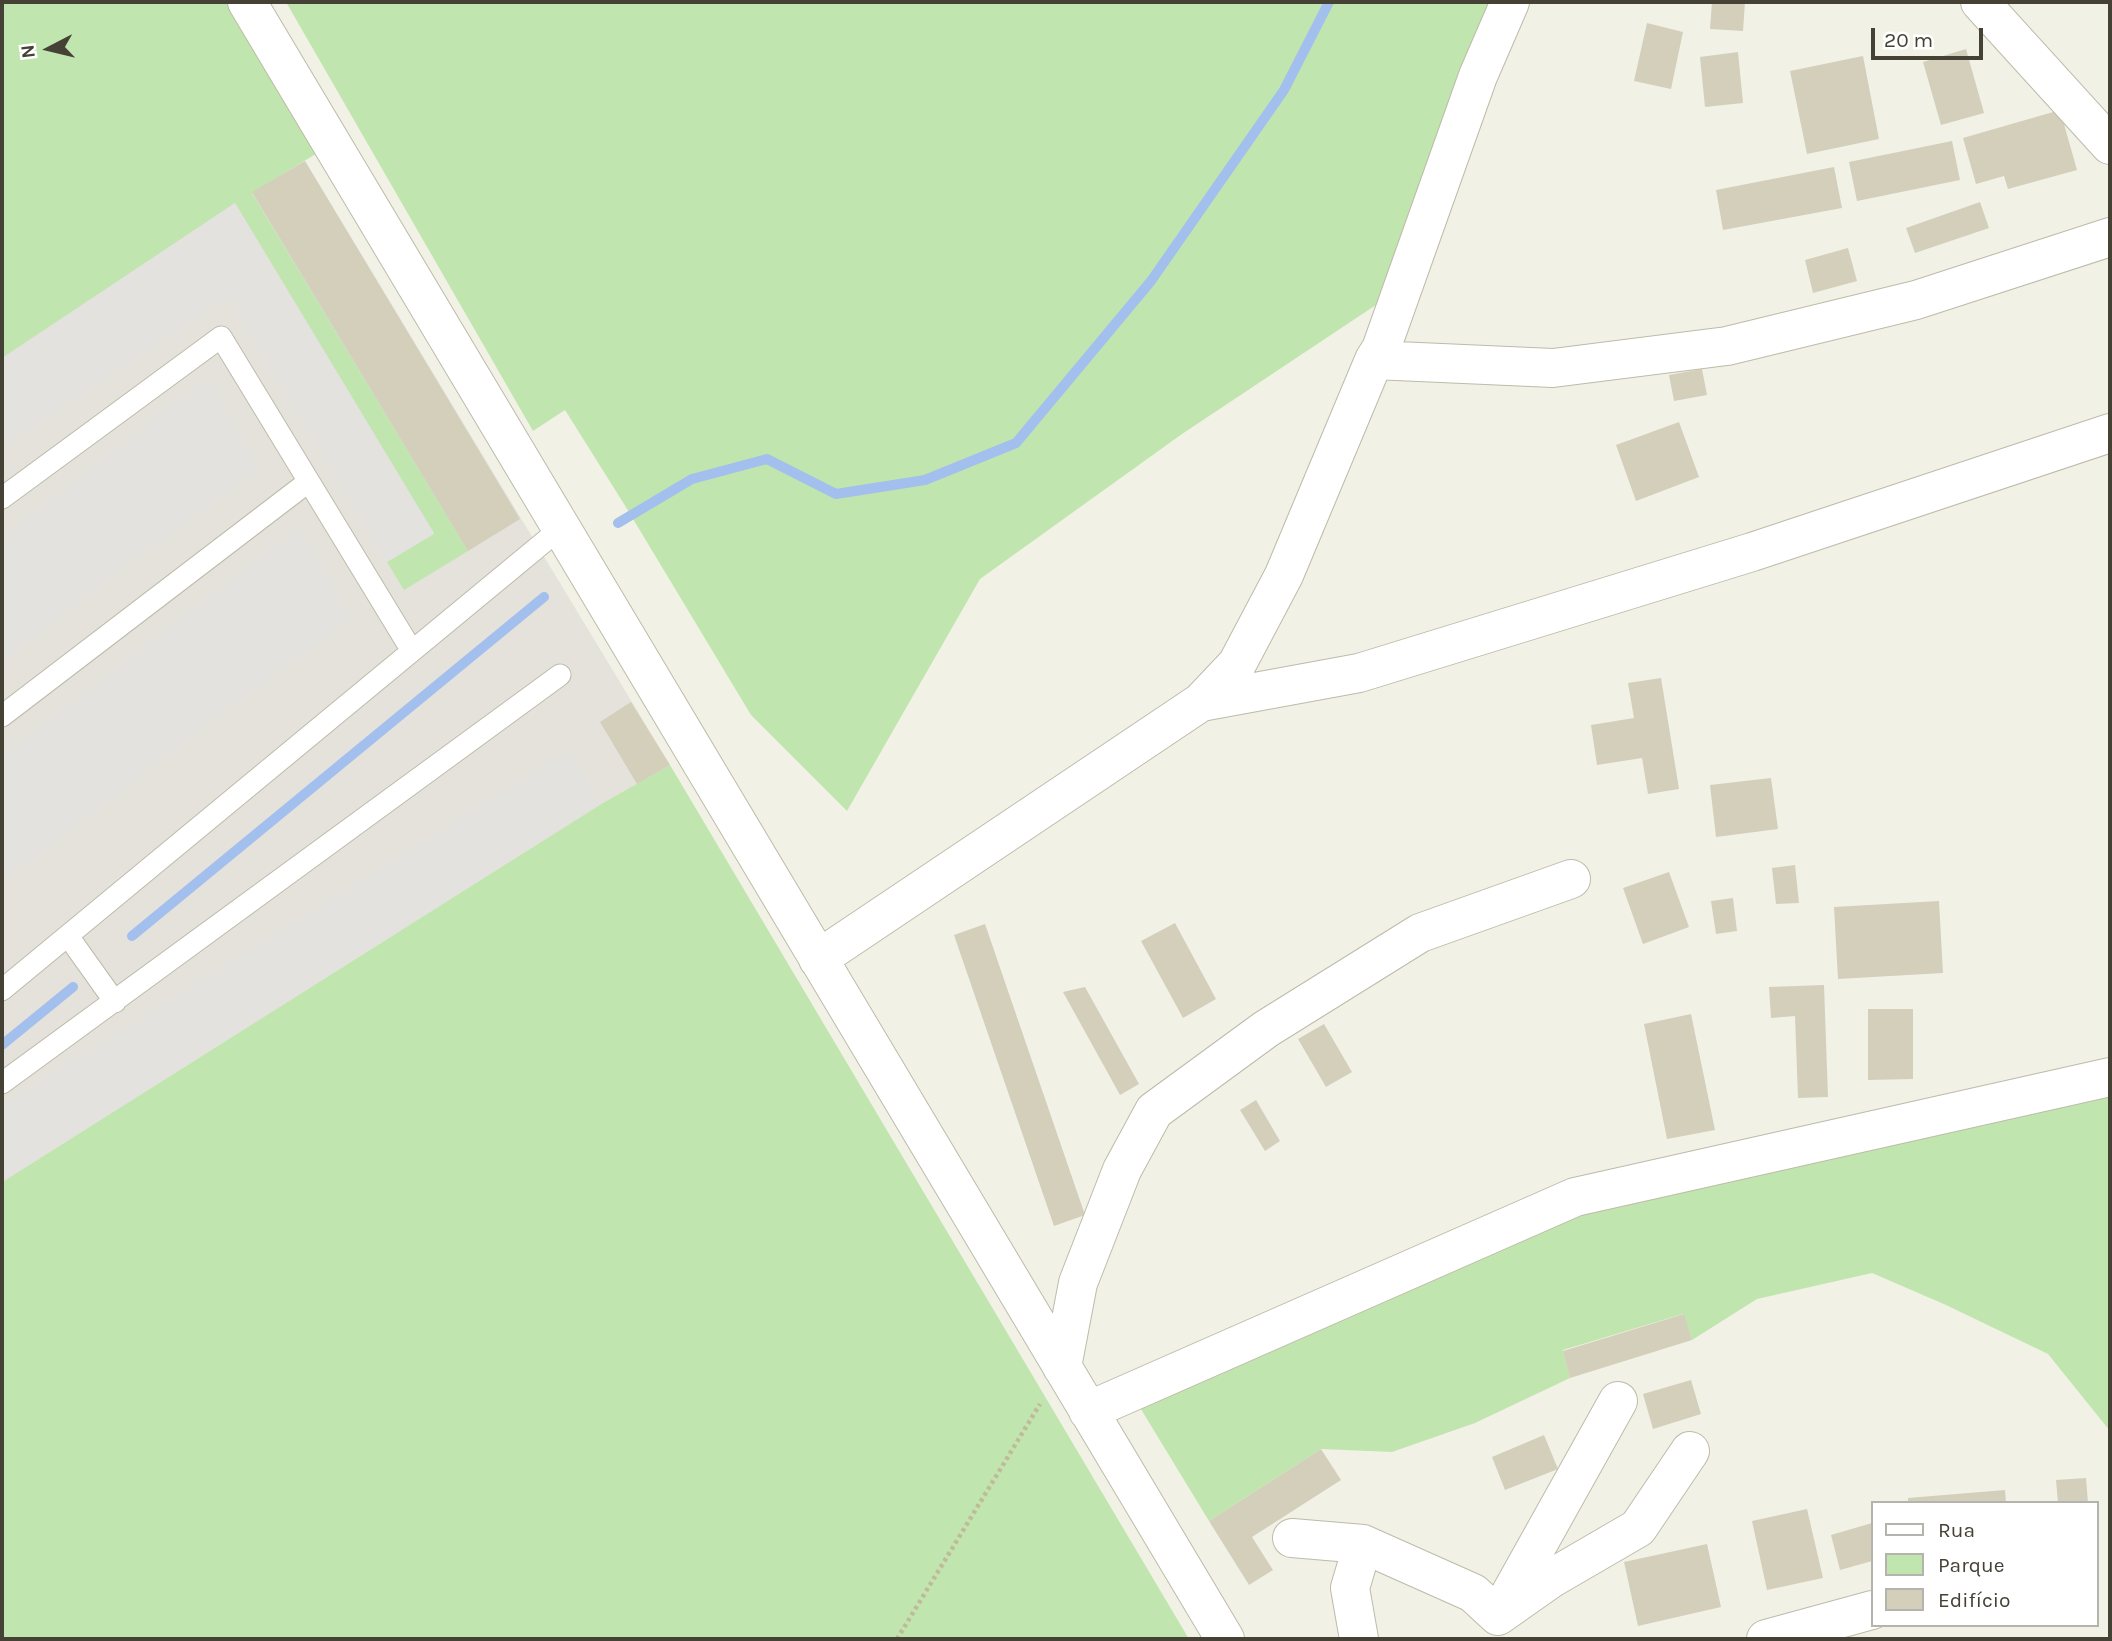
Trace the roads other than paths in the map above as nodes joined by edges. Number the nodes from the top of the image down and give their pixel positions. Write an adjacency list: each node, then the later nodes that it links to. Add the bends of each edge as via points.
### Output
1 (247, 2): 10 (street)
2 (1510, 2): 6 (street, via 1478,76)
3 (1980, 2): 4 (street)
4 (2110, 145)
5 (2110, 237): 6 (street, via 1916,300 1727,345 1553,368)
6 (1374, 360): 13 (street, via 1284,575 1237,664)
7 (2110, 433): 13 (street, via 1752,552 1359,673)
8 (308, 482): 9 (lane, via 221,337); 11 (lane); 14 (lane)
9 (2, 498)
10 (561, 528): 11 (lane); 17 (street)
11 (412, 651): 16 (lane)
12 (560, 675): 19 (lane)
13 (1201, 702): 17 (street)
14 (2, 716)
15 (1571, 879): 22 (street, via 1420,933 1266,1029 1154,1111 1122,1170 1078,1283)
16 (68, 936): 18 (lane); 19 (lane)
17 (818, 959): 22 (street)
18 (2, 990)
19 (115, 1002): 21 (lane)
20 (2110, 1077): 24 (street, via 1575,1197)
21 (2, 1083)
22 (1062, 1367): 24 (street)
23 (1618, 1401): 29 (street)
24 (1088, 1411): 30 (street)
25 (1690, 1451): 29 (street, via 1638,1528 1552,1578)
26 (1292, 1538): 27 (street)
27 (1363, 1544): 29 (street, via 1473,1593); 31 (street, via 1350,1588)
28 (1870, 1611): 32 (street)
29 (1501, 1628)
30 (1225, 1639)
31 (1359, 1639)
32 (1766, 1639)

